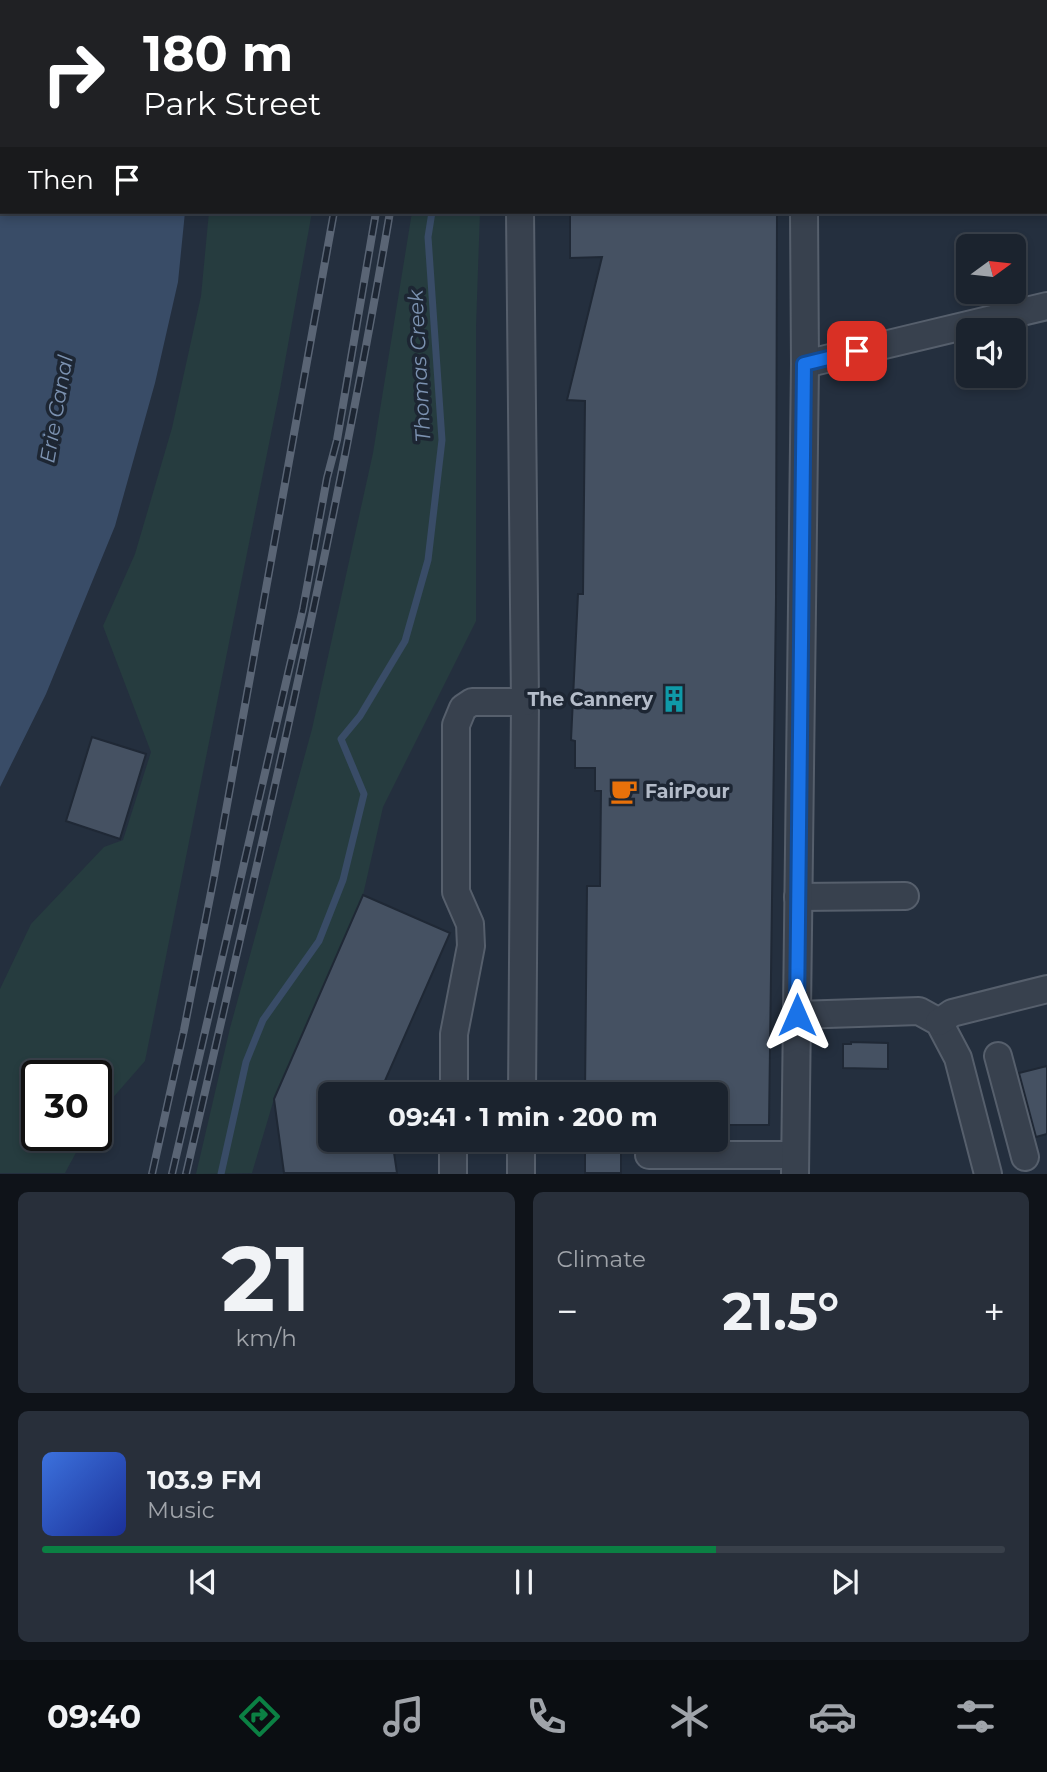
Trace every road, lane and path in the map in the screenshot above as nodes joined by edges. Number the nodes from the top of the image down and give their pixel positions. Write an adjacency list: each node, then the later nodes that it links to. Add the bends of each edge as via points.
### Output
1 (520, 214): 5 (street)
2 (804, 214): 4 (street)
3 (1047, 306): 4 (street)
4 (804, 364): 7 (street)
5 (525, 702): 12 (street, via 471,702 463,708 456,726 456,892 470,924 471,946 454,1034); 13 (street)
6 (905, 896): 7 (street)
7 (798, 897): 9 (street)
8 (1047, 989): 10 (street, via 952,1013)
9 (797, 1015): 10 (street, via 919,1011); 18 (street)
10 (939, 1022): 21 (street, via 957,1058)
11 (998, 1056): 17 (street)
12 (454, 1082)
13 (522, 1082)
14 (453, 1152): 19 (street)
15 (521, 1152): 20 (street)
16 (649, 1155): 18 (street)
17 (1034, 1160)
18 (795, 1164)
19 (453, 1174)
20 (521, 1174)
21 (988, 1174)

